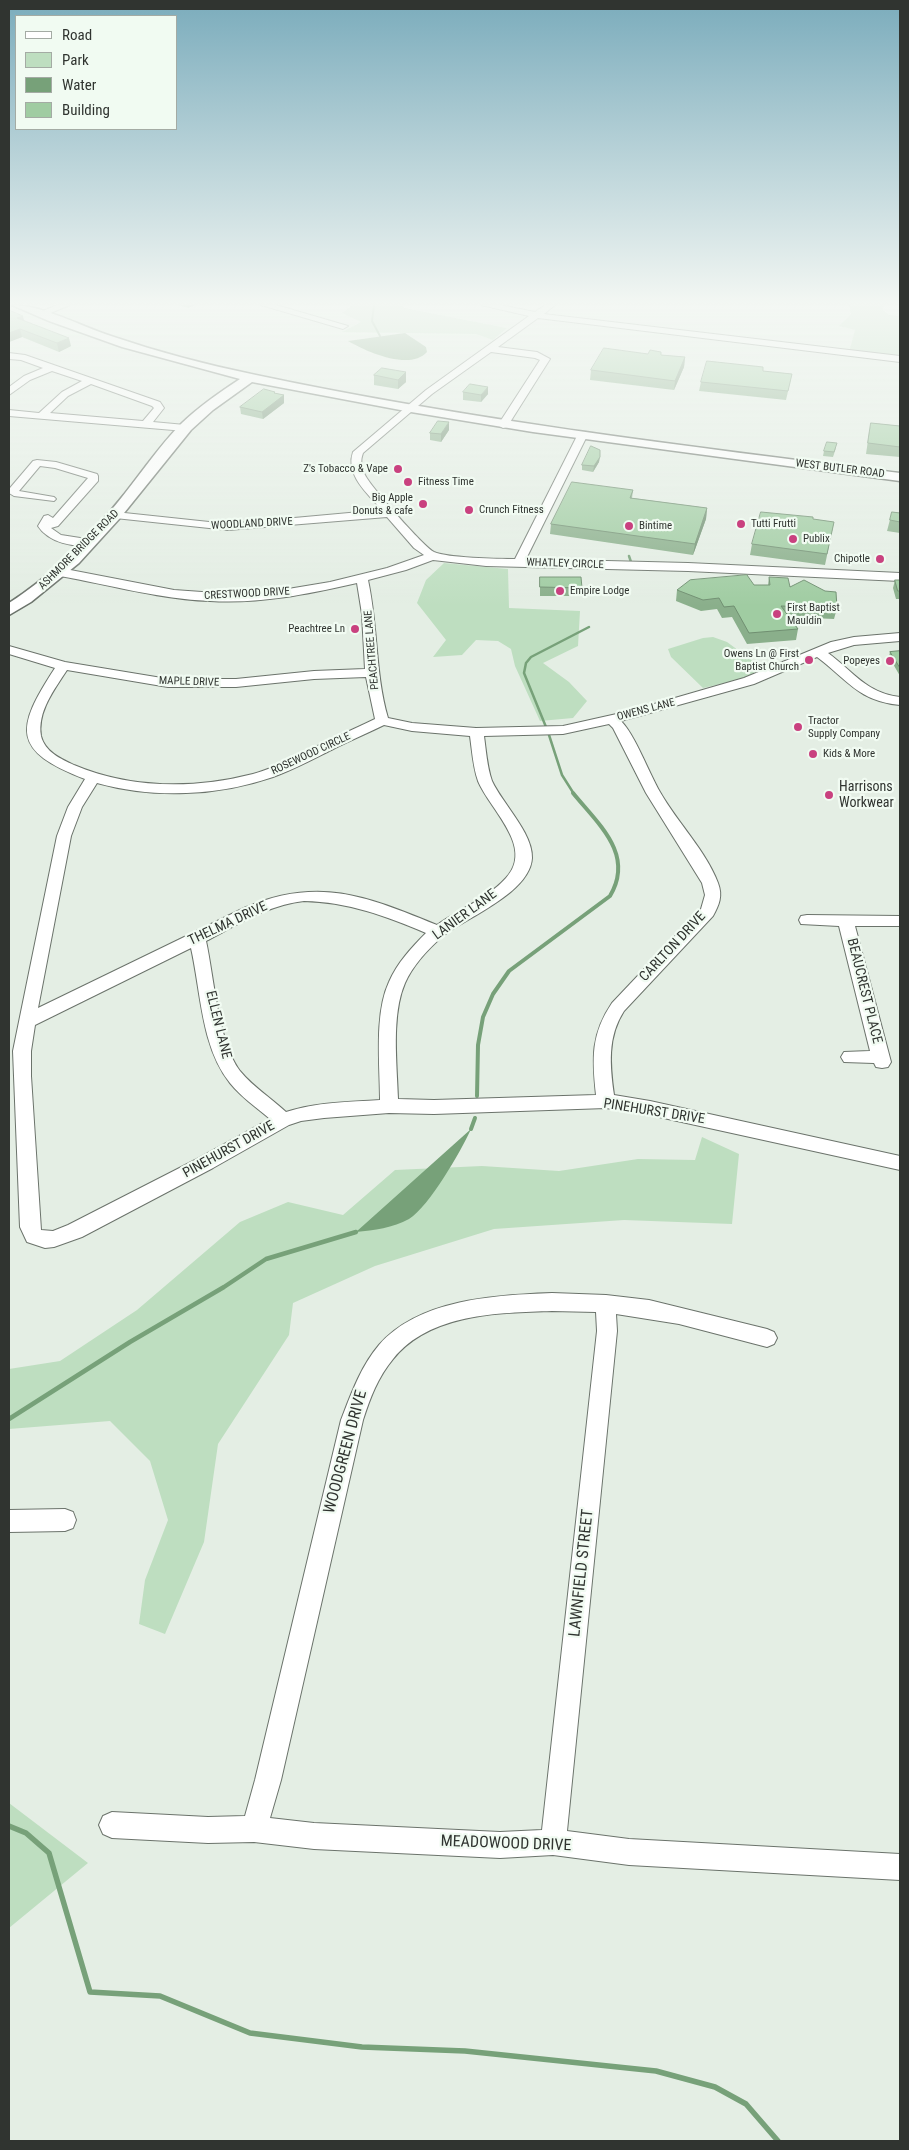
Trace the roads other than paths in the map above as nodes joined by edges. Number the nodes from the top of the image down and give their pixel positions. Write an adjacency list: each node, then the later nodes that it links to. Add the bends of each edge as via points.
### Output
1 (52, 405): 9 (street)
2 (157, 405): 10 (street, via 159,408)
3 (210, 405): 12 (main road, ASHMORE BRIDGE ROAD)
4 (395, 405): 7 (main road, WEST BUTLER ROAD)
5 (413, 405): 7 (street)
6 (516, 405): 11 (street)
7 (409, 408): 11 (main road, WEST BUTLER ROAD); 17 (street, via 363,447 356,458 355,466 360,477)
8 (9, 414): 9 (street)
9 (40, 416): 10 (street)
10 (145, 425): 12 (street)
11 (503, 425): 13 (main road, WEST BUTLER ROAD)
12 (185, 428): 18 (main road, ASHMORE BRIDGE ROAD)
13 (582, 436): 15 (main road, WEST BUTLER ROAD); 22 (street)
14 (9, 474): 16 (street)
15 (900, 477)
16 (23, 481): 19 (street, via 54,505); 19 (street, via 37,463 56,465 94,479 54,524)
17 (388, 513): 18 (street, WOODLAND DRIVE, via 228,527); 21 (street, via 418,546)
18 (115, 515): 20 (main road, ASHMORE BRIDGE ROAD)
19 (44, 526): 20 (street, via 48,534 56,537)
20 (89, 542): 23 (main road, ASHMORE BRIDGE ROAD)
21 (432, 556): 22 (street, WHATLEY CIRCLE); 25 (street, CRESTWOOD DRIVE)
22 (519, 562): 24 (street, WHATLEY CIRCLE)
23 (60, 572): 25 (street, CRESTWOOD DRIVE, via 212,598 294,592); 26 (main road, ASHMORE BRIDGE ROAD)
24 (900, 577)
25 (362, 578): 31 (street, PEACHTREE LANE, via 367,596)
26 (9, 610)
27 (900, 636): 29 (street, OWENS LANE, via 854,641)
28 (9, 650): 30 (street, MAPLE DRIVE)
29 (819, 652): 32 (street, via 866,693 884,700); 33 (street, OWENS LANE, via 749,681)
30 (63, 666): 31 (street, MAPLE DRIVE, via 142,680 196,684); 36 (street, ROSEWOOD CIRCLE, via 38,710 34,738 48,757)
31 (372, 673): 34 (street, PEACHTREE LANE)
32 (900, 701)
33 (612, 719): 35 (street, OWENS LANE, via 563,730); 44 (street, CARLTON DRIVE, via 619,726 653,793 701,866 714,895 707,912 608,1020 601,1050)
34 (382, 721): 35 (street, OWENS LANE, via 412,728); 36 (street, ROSEWOOD CIRCLE, via 286,767 243,780 171,788 141,787)
35 (476, 732): 40 (street, LANIER LANE, via 485,780 520,838 523,863 508,885)
36 (93, 778): 42 (street, PINEHURST DRIVE, via 75,807 64,836)
37 (807, 920): 38 (street)
38 (846, 921): 39 (street); 43 (street, BEAUCREST PLACE, via 881,1059)
39 (900, 921)
40 (438, 932): 41 (street, THELMA DRIVE, via 365,903 335,897 304,896 275,902); 45 (street, LANIER LANE, via 404,970 392,992)
41 (197, 938): 42 (street, THELMA DRIVE); 46 (street, ELLEN LANE, via 216,1032 227,1064 239,1082)
42 (28, 1021): 46 (street, PINEHURST DRIVE, via 22,1052 22,1076 30,1227 38,1239 54,1239 75,1231)
43 (850, 1057)
44 (606, 1101): 45 (street, PINEHURST DRIVE, via 434,1108); 47 (street, PINEHURST DRIVE)
45 (389, 1106): 46 (street, PINEHURST DRIVE, via 310,1112)
46 (283, 1120)
47 (900, 1163)
48 (606, 1304): 49 (street, WOODGREEN DRIVE, via 652,1310); 53 (street, WOODGREEN DRIVE, via 560,1301 483,1307 445,1314 416,1327 394,1343 370,1374 352,1420); 54 (street, LAWNFIELD STREET, via 607,1331)
49 (767, 1338)
50 (64, 1520): 51 (street)
51 (9, 1522)
52 (112, 1825): 53 (street, MEADOWOOD DRIVE)
53 (254, 1829): 54 (street, MEADOWOOD DRIVE, via 314,1836 500,1846)
54 (553, 1842): 55 (street, MEADOWOOD DRIVE, via 629,1852)
55 (900, 1867)

